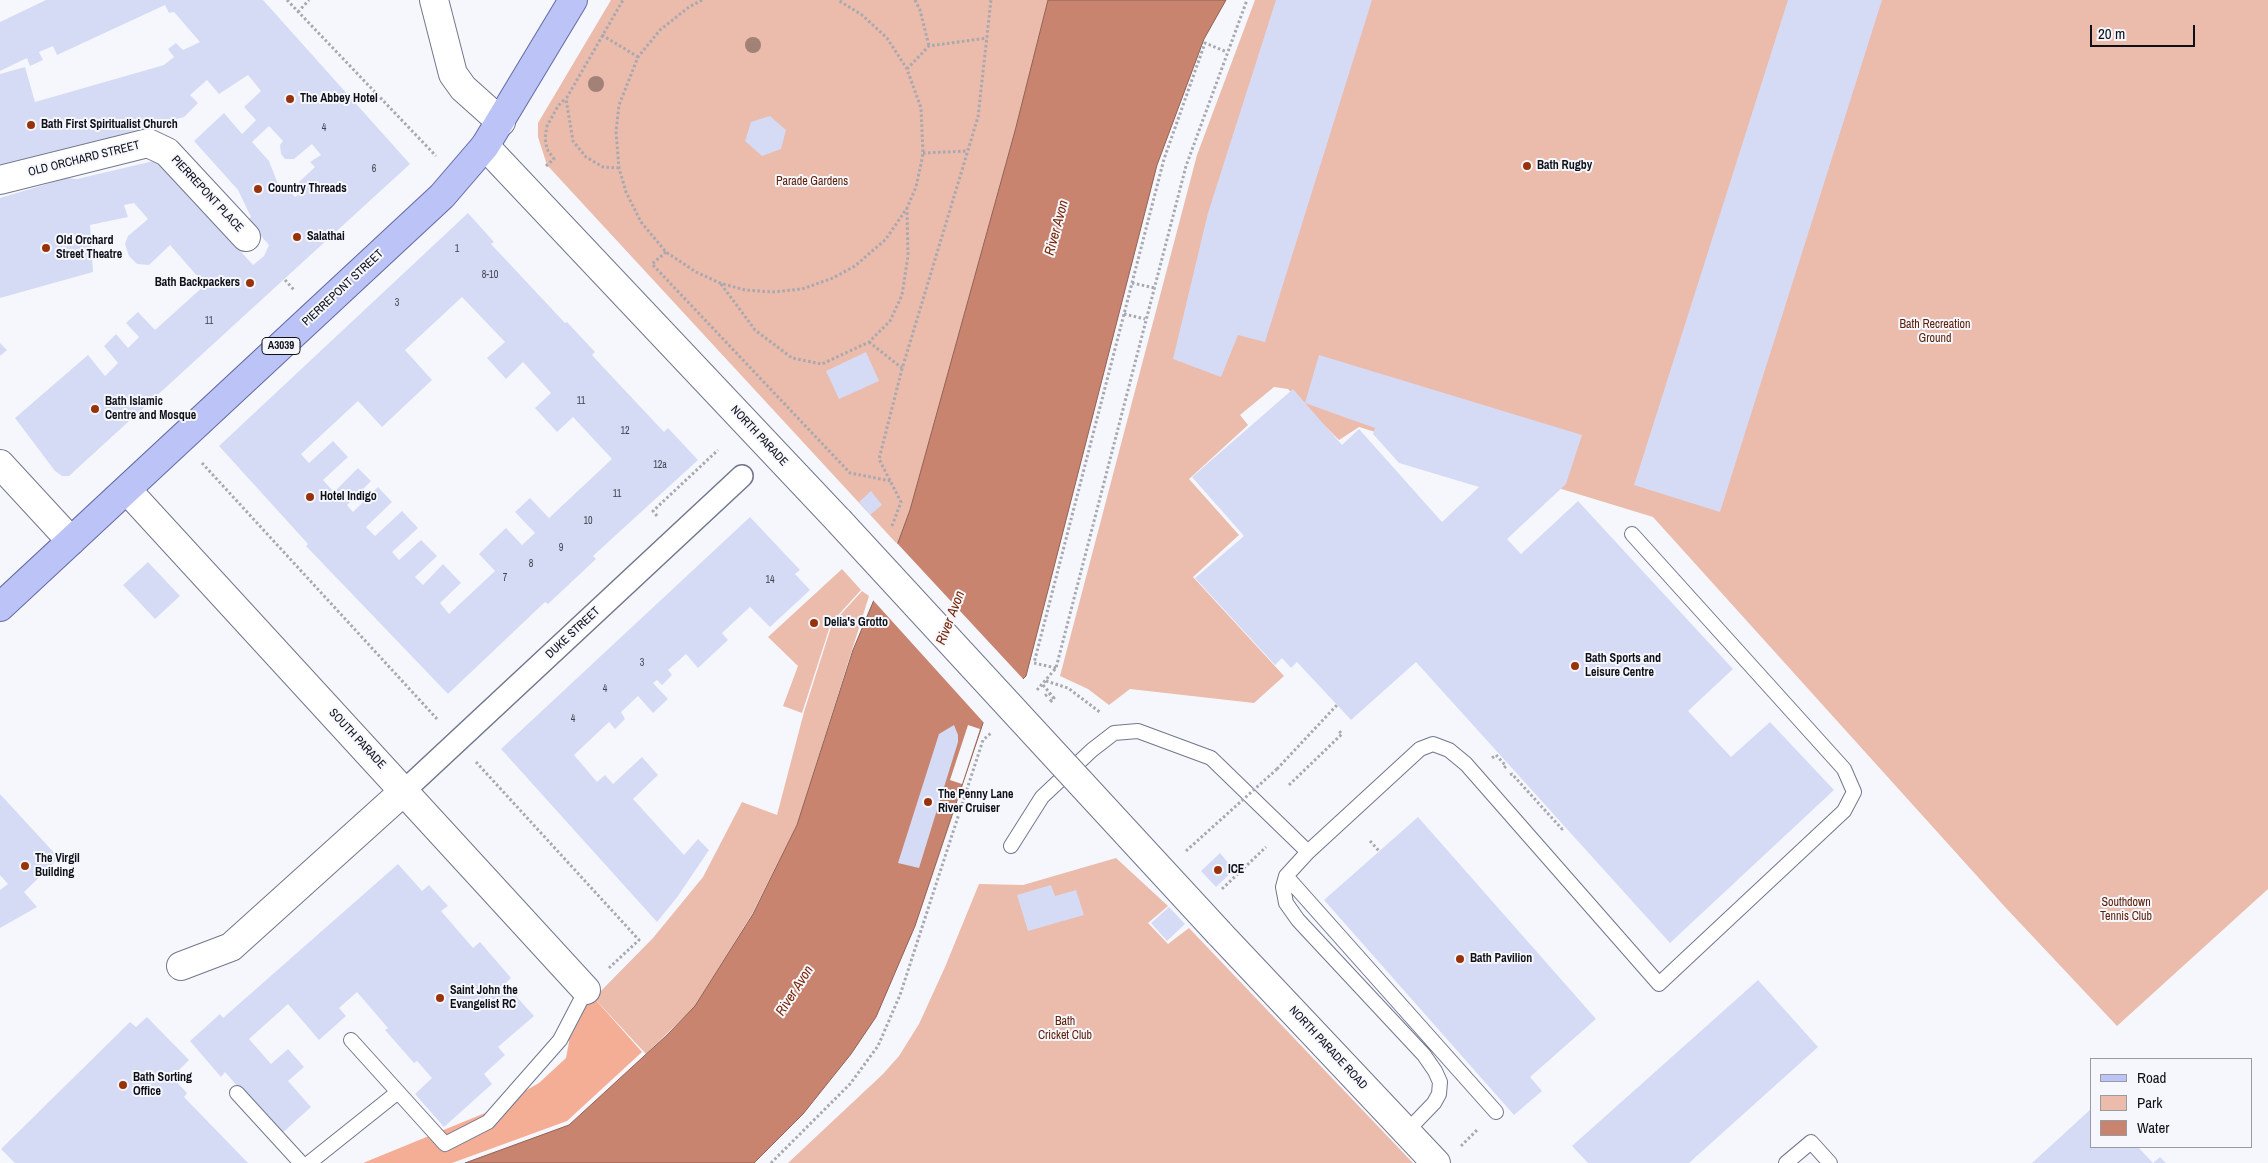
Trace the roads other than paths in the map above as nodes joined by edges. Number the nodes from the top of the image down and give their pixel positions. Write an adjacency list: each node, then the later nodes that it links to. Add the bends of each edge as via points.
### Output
1 (434, 0): 3 (street, via 453,74 463,88)
2 (573, 0): 3 (main road, PIERREPONT STREET)
3 (500, 122): 4 (main road, PIERREPONT STREET)
4 (485, 146): 10 (main road, PIERREPONT STREET / A3039, via 442,196); 14 (street, NORTH PARADE, bridge)
5 (167, 152): 6 (street, OLD ORCHARD STREET, via 148,143); 7 (street, PIERREPONT PLACE)
6 (0, 180)
7 (246, 236)
8 (0, 464): 12 (street)
9 (742, 476): 15 (street, DUKE STREET)
10 (127, 490): 12 (main road, PIERREPONT STREET / A3039); 15 (street, SOUTH PARADE)
11 (1632, 534): 17 (lane, via 1844,769 1854,792 1844,812 1659,984 1480,779 1450,750 1433,744 1420,749)
12 (71, 542): 13 (main road, A3039)
13 (0, 607)
14 (1030, 728): 25 (street, NORTH PARADE ROAD, bridge)
15 (404, 790): 19 (street, via 231,947); 20 (street, SOUTH PARADE)
16 (1011, 846): 17 (lane, via 1042,797 1092,750 1114,733 1138,731 1211,758)
17 (1308, 852): 18 (lane)
18 (1286, 876): 24 (lane); 25 (lane, via 1286,903 1298,920 1435,1071 1440,1082 1439,1094)
19 (182, 966)
20 (586, 990): 22 (lane, via 560,1040 488,1122 445,1144)
21 (352, 1040): 22 (lane)
22 (398, 1092): 28 (lane)
23 (237, 1093): 27 (lane)
24 (1496, 1112)
25 (1407, 1131): 26 (street, NORTH PARADE ROAD)
26 (1446, 1157)
27 (301, 1163)
28 (309, 1163)
29 (1786, 1163): 30 (lane, via 1811,1142)
30 (1830, 1163)

